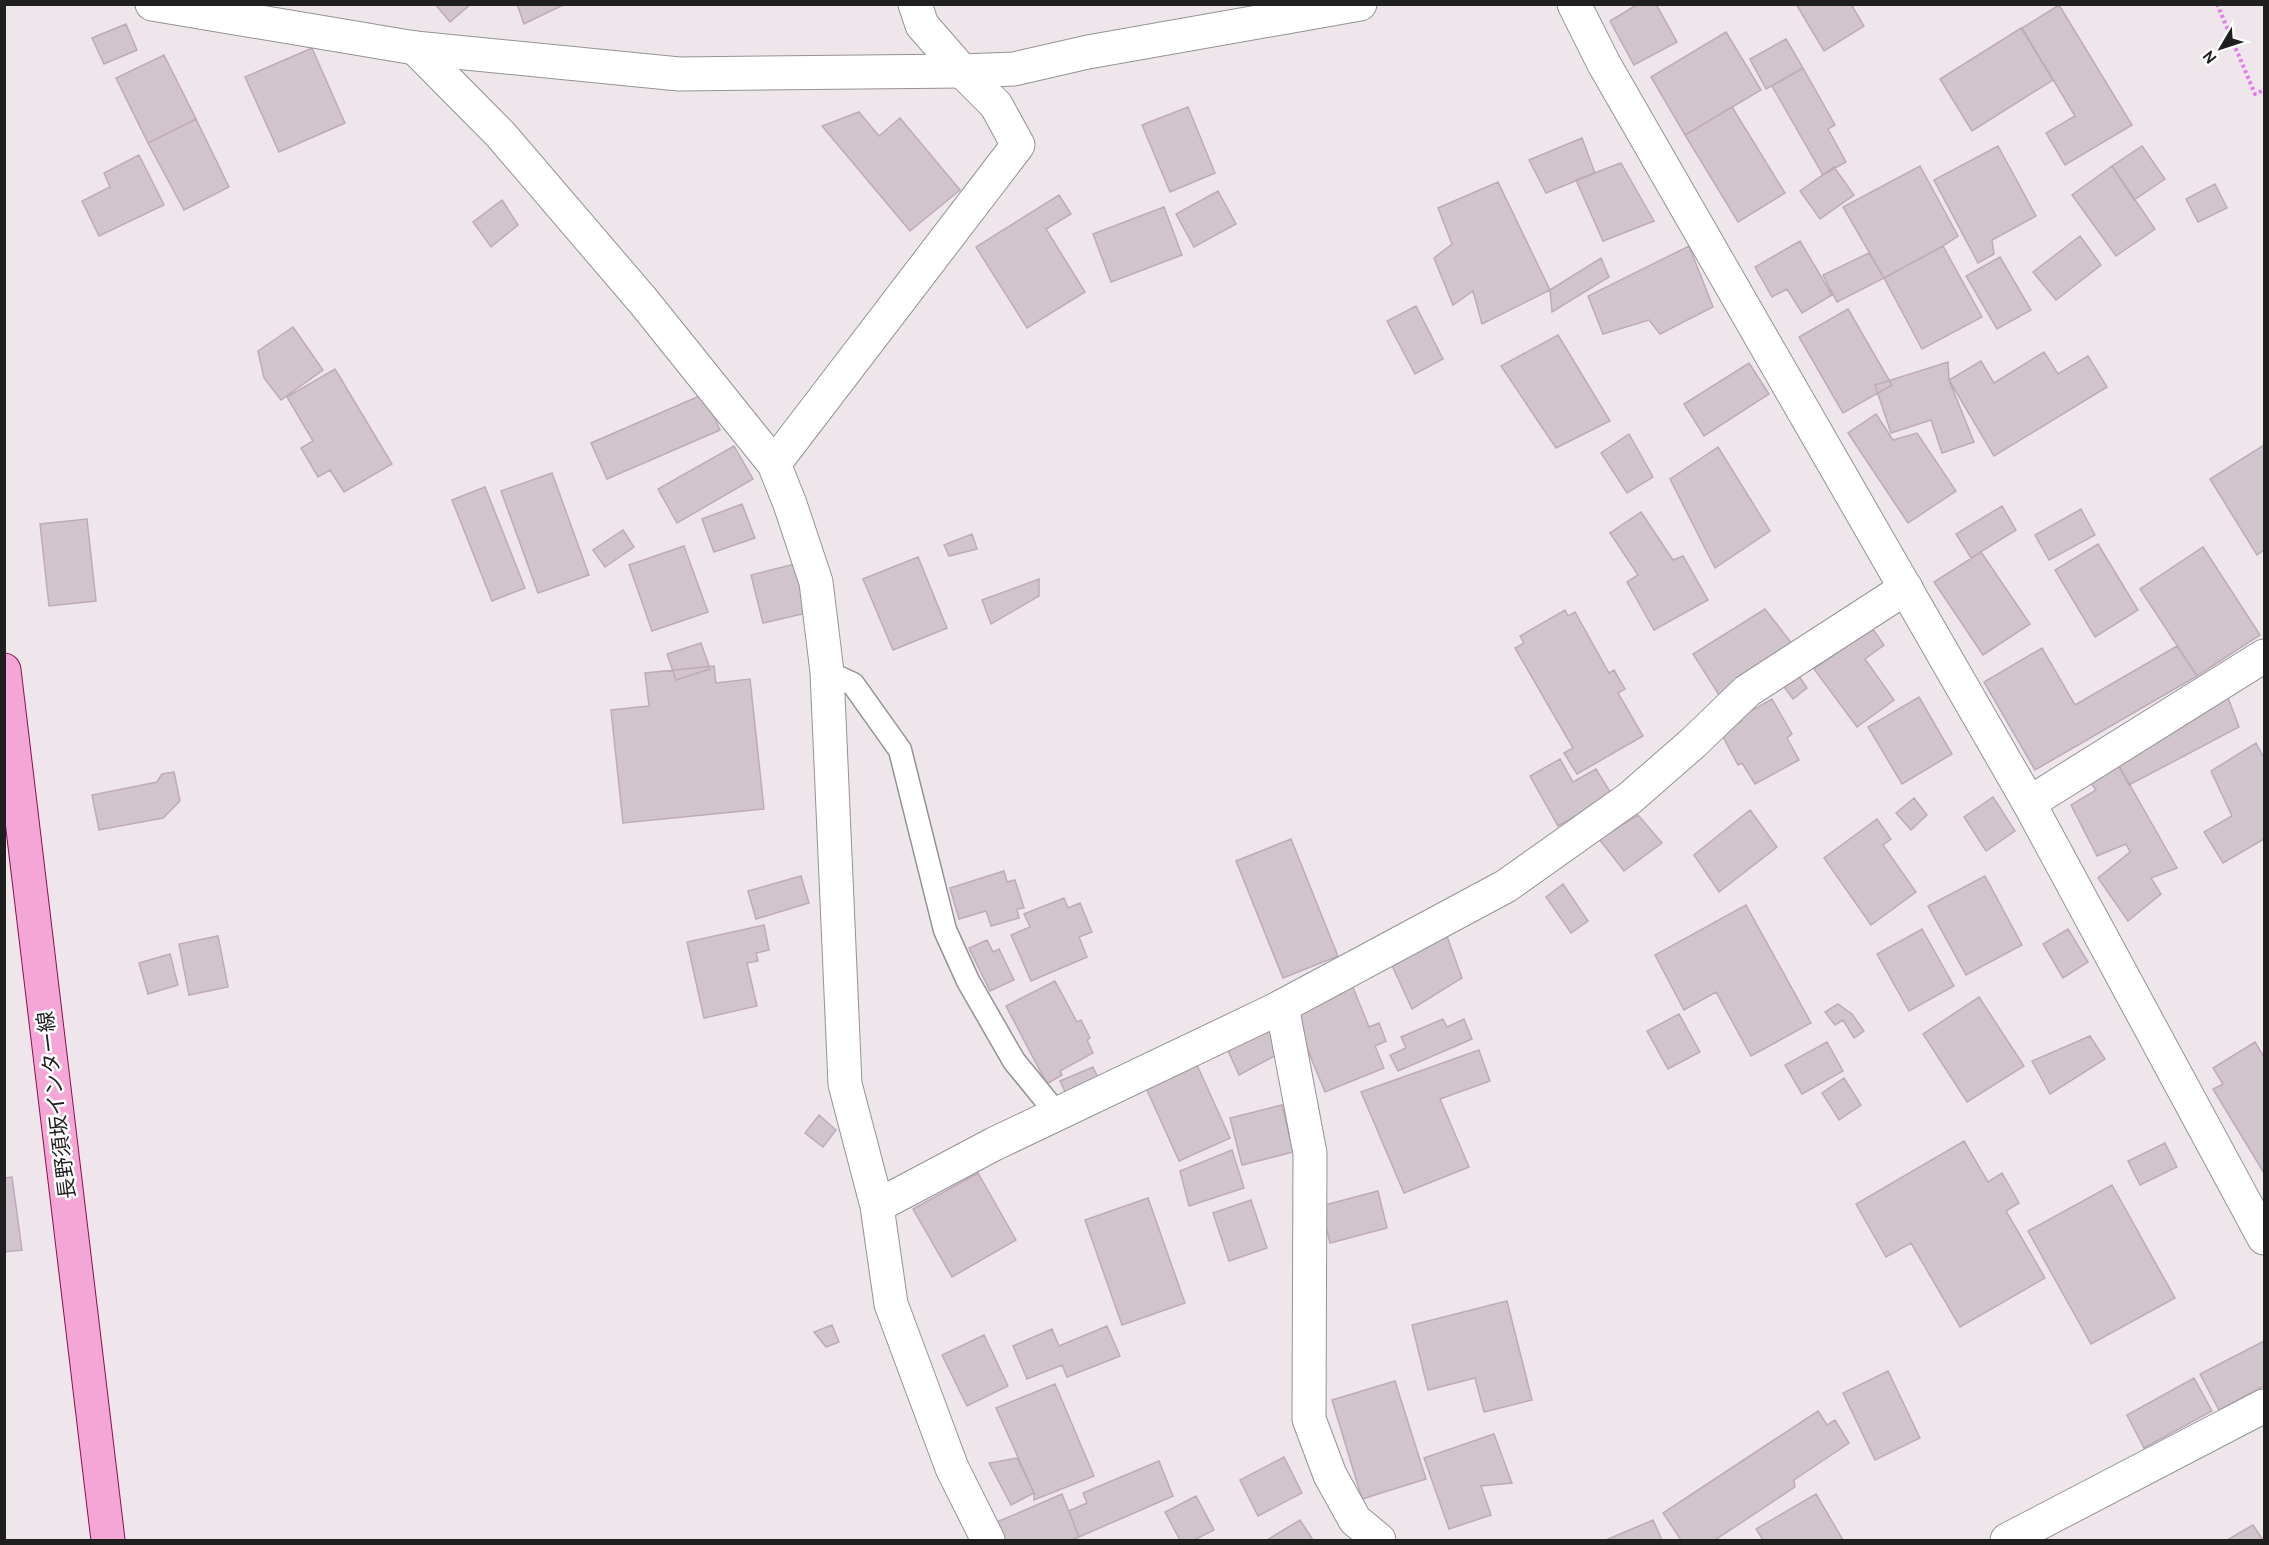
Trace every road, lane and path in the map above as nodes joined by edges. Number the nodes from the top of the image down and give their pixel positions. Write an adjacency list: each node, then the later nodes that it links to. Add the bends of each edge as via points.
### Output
1 (152, 4): 6 (street)
2 (915, 4): 7 (street, via 922,25)
3 (1360, 4): 7 (street, via 1088,52 1014,69)
4 (1574, 4): 10 (street, via 1604,64)
5 (2217, 4): 8 (path, via 2255,93)
6 (415, 48): 7 (street, via 679,74); 9 (street, via 501,135 644,302)
7 (962, 71): 9 (street, via 996,105 1018,145)
8 (2265, 90)
9 (774, 464): 13 (street, via 816,582)
10 (1906, 588): 14 (street); 15 (street, via 1748,691 1630,798 1506,886)
11 (2265, 656): 14 (street)
12 (4, 670): 20 (main road, 長野須坂インター線)
13 (827, 672): 16 (lane, via 853,684 900,750 945,930 968,981 1014,1061); 17 (street, via 845,1084)
14 (2029, 803): 18 (street)
15 (1282, 1006): 16 (street); 22 (street, via 1310,1153 1309,1419 1330,1475 1350,1511)
16 (1058, 1115): 17 (street)
17 (877, 1206): 21 (street, via 891,1304 952,1468)
18 (2265, 1238)
19 (2265, 1406): 23 (street)
20 (108, 1540)
21 (988, 1540)
22 (1379, 1540)
23 (2007, 1540)

